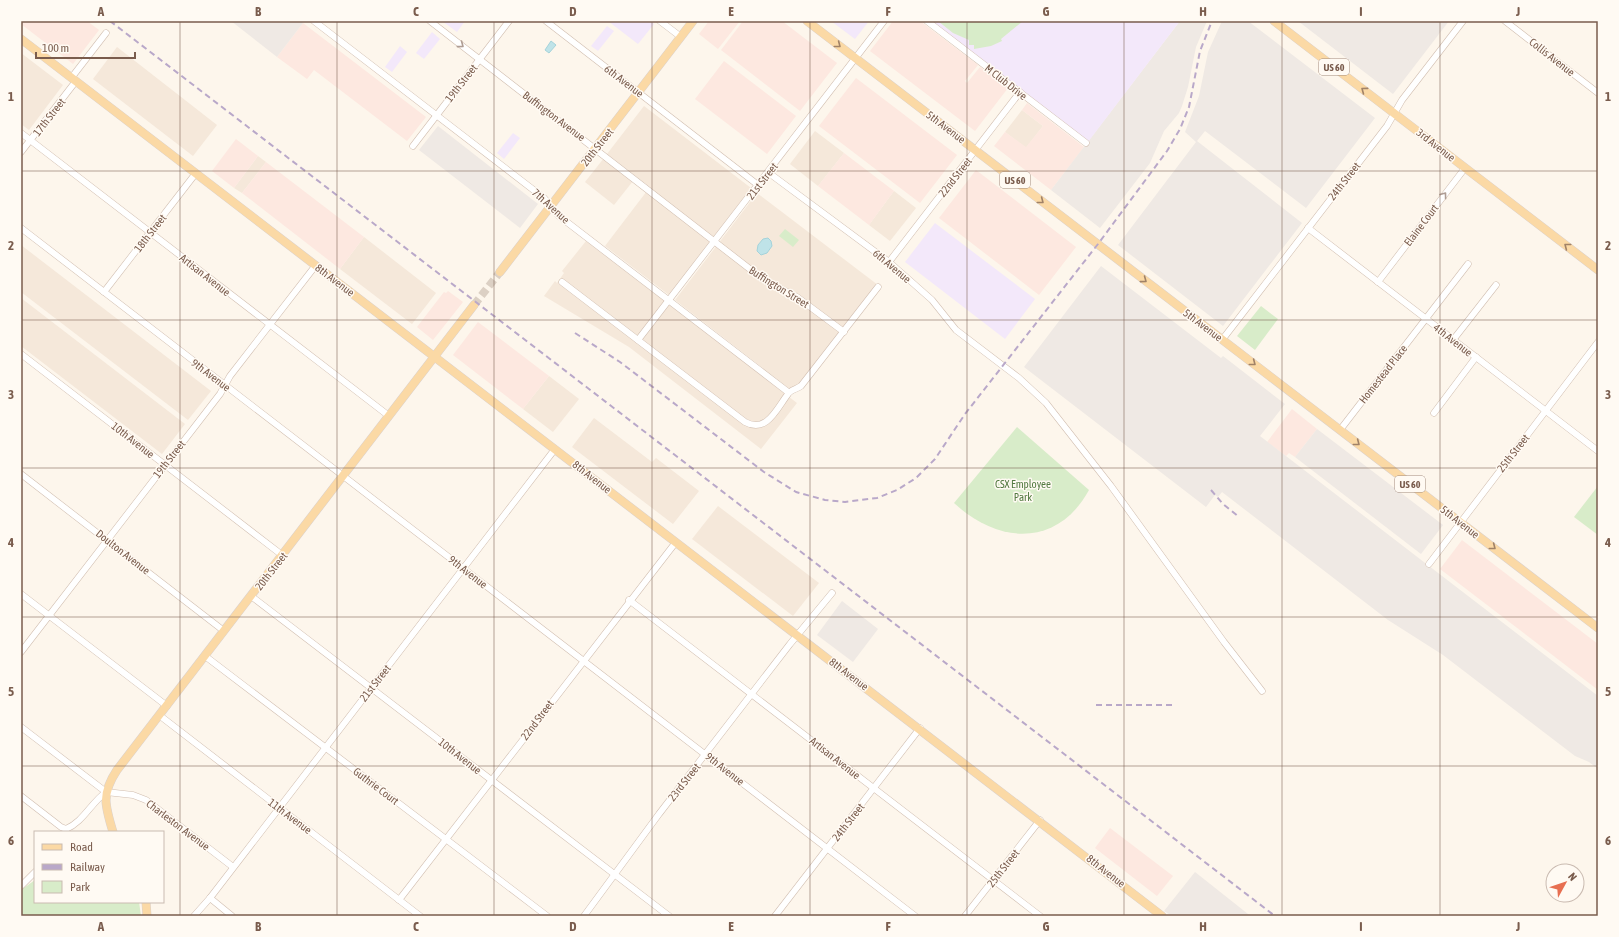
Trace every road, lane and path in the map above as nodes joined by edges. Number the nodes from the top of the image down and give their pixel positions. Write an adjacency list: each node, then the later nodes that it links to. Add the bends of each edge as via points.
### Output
1 (314, 21): 23 (street, 7th Avenue)
2 (430, 21): 17 (street, Buffington Avenue, one-way to 17)
3 (509, 21): 17 (street, 19th Street)
4 (546, 21): 19 (street, 6th Avenue)
5 (660, 21): 14 (street)
6 (694, 21): 14 (main road, 20th Street)
7 (807, 21): 16 (main road, 5th Avenue / US 60, one-way to 16)
8 (884, 21): 16 (street, 21st Street)
9 (927, 21): 20 (street, M Club Drive)
10 (1274, 21): 22 (main road, 3rd Avenue / US 60, one-way to 10)
11 (1463, 21): 22 (street, 24th Street)
12 (1505, 21): 21 (street, Collis Avenue)
13 (106, 33): 18 (street, 17th Street)
14 (681, 37): 19 (main road, 20th Street)
15 (21, 38): 18 (main road, 8th Avenue)
16 (856, 58): 29 (main road, 5th Avenue / US 60); 33 (street, 21st Street)
17 (480, 59): 23 (street, 19th Street); 28 (street, Buffington Avenue)
18 (74, 79): 25 (street, 17th Street); 32 (main road, 8th Avenue)
19 (638, 92): 28 (main road, 20th Street); 34 (street, 6th Avenue)
20 (1020, 92): 26 (street, M Club Drive); 29 (street, 22nd Street)
21 (1598, 92)
22 (1394, 113): 31 (main road, 3rd Avenue / US 60); 37 (street, 24th Street, via 1387,126)
23 (436, 115): 27 (street, 19th Street); 35 (street, 7th Avenue)
24 (21, 133): 25 (street, Artisan Avenue)
25 (30, 140): 30 (street, 17th Street); 38 (street, Artisan Avenue)
26 (1086, 143)
27 (413, 146)
28 (596, 148): 35 (main road, 20th Street); 39 (street, Buffington Avenue)
29 (976, 150): 40 (street, 22nd Street); 56 (main road, 5th Avenue / US 60, one-way to 56)
30 (21, 152)
31 (1465, 168): 43 (main road, 3rd Avenue / US 60, one-way to 31); 46 (street, Elaine Court, one-way to 31)
32 (196, 173): 38 (street, 18th Street); 42 (main road, 8th Avenue)
33 (768, 173): 34 (street, 21st Street); 40 (street, 6th Avenue)
34 (758, 185): 39 (street, 21st Street)
35 (551, 206): 44 (main road, 20th Street); 50 (street, 7th Avenue, via 560,216)
36 (21, 228): 49 (street, 9th Avenue)
37 (1308, 228): 46 (street, 4th Avenue); 56 (street, 24th Street)
38 (150, 233): 49 (street, 18th Street); 53 (street, Artisan Avenue)
39 (715, 242): 50 (street, 21st Street); 54 (street, Buffington Street, via 764,280 797,297)
40 (889, 262): 91 (street, 6th Avenue, via 932,300 956,330 1046,403)
41 (1468, 264): 52 (street, Homestead Place)
42 (316, 265): 53 (street, 19th Street); 60 (main road, 8th Avenue)
43 (1598, 270)
44 (500, 272)
45 (562, 282): 55 (street)
46 (1378, 282): 52 (street, 4th Avenue)
47 (1496, 285): 57 (street)
48 (878, 288): 54 (street)
49 (104, 292): 62 (street, 9th Avenue)
50 (669, 300): 55 (street, 21st Street); 63 (street, 7th Avenue)
51 (474, 305): 60 (main road, 20th Street)
52 (1426, 319): 57 (street, 4th Avenue); 67 (street, Homestead Place)
53 (270, 325): 62 (street, 19th Street); 66 (street, Artisan Avenue)
54 (844, 332): 63 (street, via 802,386)
55 (638, 340): 63 (street, via 745,422 758,425 766,423)
56 (1222, 340): 67 (main road, 5th Avenue / US 60, one-way to 67)
57 (1453, 340): 61 (street, 4th Avenue)
58 (1598, 342): 64 (street, 25th Street)
59 (21, 354): 70 (street, 10th Avenue)
60 (435, 356): 66 (main road, 20th Street); 68 (main road, 8th Avenue)
61 (1476, 357): 64 (street, 4th Avenue); 65 (street)
62 (225, 385): 70 (street, 19th Street); 72 (street, 9th Avenue)
63 (788, 392)
64 (1546, 411): 69 (street, 4th Avenue); 73 (street, 25th Street)
65 (1434, 413)
66 (389, 416): 72 (main road, 20th Street)
67 (1340, 430): 73 (main road, 5th Avenue / US 60, one-way to 73)
68 (555, 449): 75 (main road, 8th Avenue); 78 (street, 21st Street)
69 (1598, 451)
70 (165, 465): 74 (street, 19th Street); 76 (street, 10th Avenue)
71 (21, 474): 74 (street, Doulton Avenue)
72 (343, 476): 76 (main road, 20th Street); 78 (street, 9th Avenue)
73 (1460, 522): 77 (street, 25th Street); 84 (main road, 5th Avenue / US 60, one-way to 84)
74 (107, 540): 83 (street, 19th Street); 85 (street, Doulton Avenue)
75 (676, 542): 82 (street, 22nd Street); 86 (main road, 8th Avenue)
76 (282, 555): 81 (main road, 20th Street)
77 (1429, 564)
78 (463, 568): 89 (street, 9th Avenue); 90 (street, 21st Street)
79 (832, 593): 86 (street, 23rd Street)
80 (21, 594): 83 (street)
81 (251, 596): 85 (main road, 20th Street); 90 (street, 10th Avenue)
82 (629, 600): 89 (street, 22nd Street); 92 (street, Artisan Avenue)
83 (49, 616): 87 (street, 19th Street); 93 (street)
84 (1598, 628)
85 (224, 631): 88 (main road, 20th Street)
86 (798, 636): 92 (street, 23rd Street); 96 (main road, 8th Avenue)
87 (21, 652)
88 (205, 656): 93 (main road, 20th Street); 97 (street, Guthrie Court)
89 (583, 660): 98 (street, 9th Avenue); 99 (street, 22nd Street)
90 (371, 688): 97 (street, 21st Street); 99 (street, 10th Avenue)
91 (1262, 691)
92 (751, 694): 98 (street, 23rd Street); 100 (street, Artisan Avenue)
93 (167, 706): 94 (main road, 20th Street)
94 (159, 715): 101 (main road, 20th Street, via 117,770); 103 (street, 11th Avenue)
95 (21, 727): 101 (street)
96 (920, 728): 100 (street, 24th Street); 104 (main road, 8th Avenue)
97 (325, 748): 103 (street, 21st Street); 107 (street, Guthrie Court)
98 (706, 754): 108 (street, 9th Avenue); 111 (street, 23rd Street)
99 (491, 780): 107 (street, 22nd Street); 111 (street, 10th Avenue)
100 (874, 788): 108 (street, 24th Street); 112 (street, Artisan Avenue)
101 (106, 792): 105 (street, 20th Street); 106 (main road); 109 (street, Charleston Avenue, via 131,794 142,798)
102 (21, 796): 105 (street)
103 (279, 808): 109 (street, 21st Street); 115 (street, 11th Avenue)
104 (1040, 820): 112 (street, 25th Street); 117 (main road, 8th Avenue)
105 (66, 831)
106 (113, 831)
107 (445, 840): 115 (street, 22nd Street); 122 (street, Guthrie Court)
108 (828, 848): 125 (street, 24th Street); 126 (street, 9th Avenue)
109 (233, 867): 114 (street, 21st Street)
110 (34, 873): 113 (street)
111 (615, 875): 123 (street, 23rd Street); 124 (street, 10th Avenue)
112 (993, 880): 127 (street, 25th Street); 128 (street, Artisan Avenue)
113 (21, 886)
114 (210, 898): 119 (street, 21st Street); 120 (street)
115 (399, 900): 121 (street, 11th Avenue)
116 (146, 903): 118 (main road)
117 (1156, 914)
118 (147, 916)
119 (194, 916)
120 (232, 916)
121 (420, 916)
122 (547, 916)
123 (584, 916)
124 (669, 916)
125 (775, 916)
126 (915, 916)
127 (965, 916)
128 (1040, 916)

